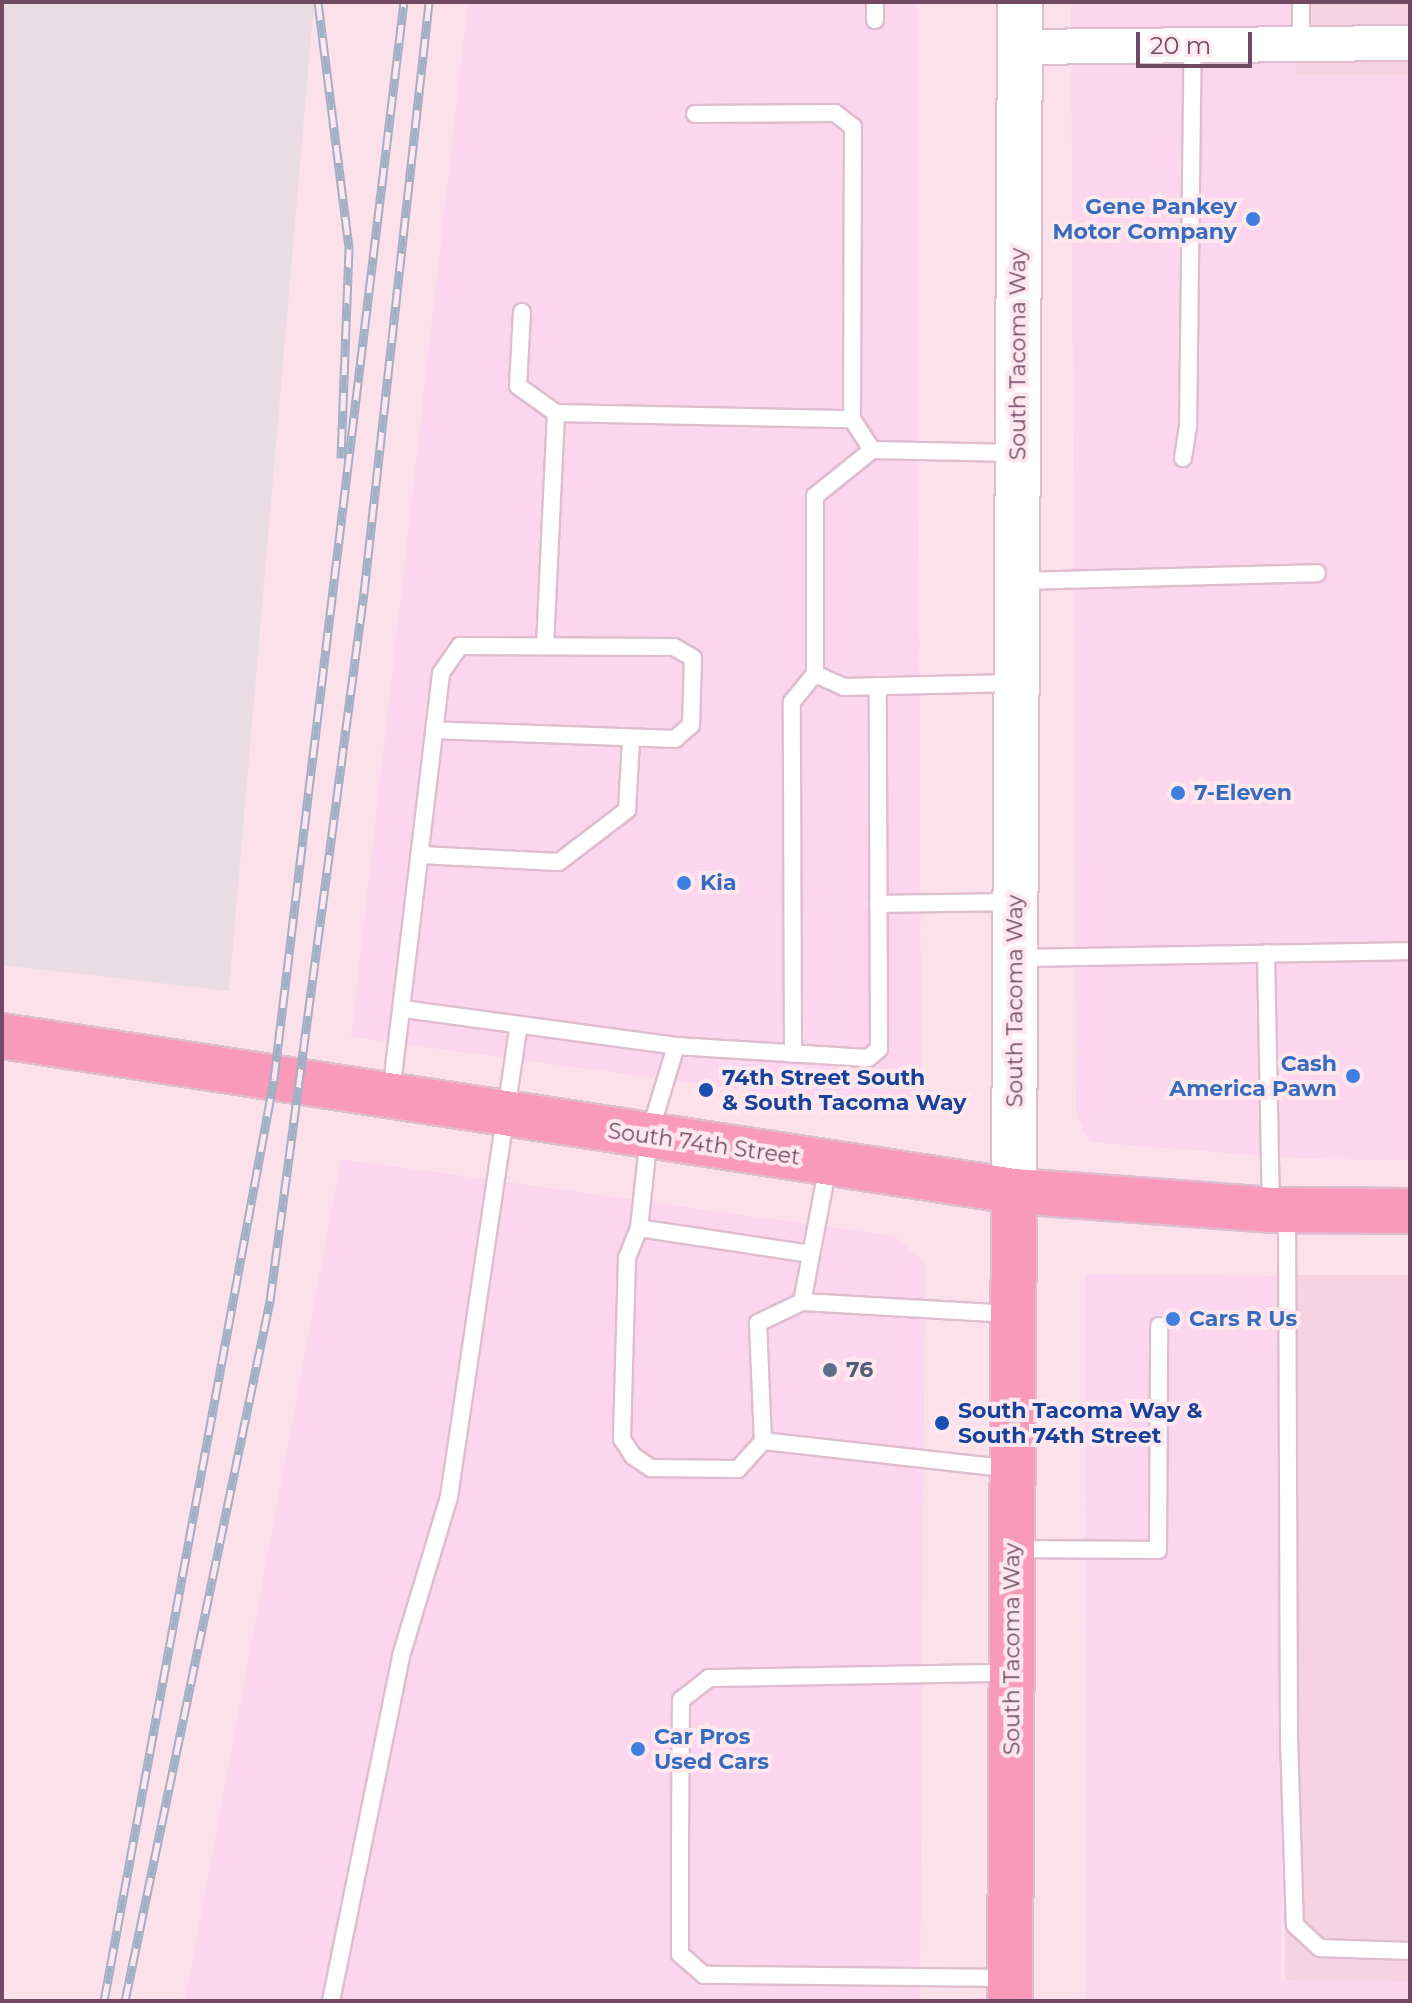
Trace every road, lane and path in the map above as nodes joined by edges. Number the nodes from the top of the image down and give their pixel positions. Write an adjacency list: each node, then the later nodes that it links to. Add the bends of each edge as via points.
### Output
1 (875, 2): 4 (lane)
2 (1020, 2): 8 (main road, South Tacoma Way)
3 (1301, 2): 6 (lane)
4 (875, 20)
5 (1410, 43): 6 (street)
6 (1301, 44): 7 (street)
7 (1193, 45): 8 (street); 15 (lane, via 1188,428)
8 (1020, 47): 14 (main road, South Tacoma Way)
9 (695, 114): 12 (lane, via 835,113 853,127)
10 (522, 312): 11 (lane, via 518,386)
11 (556, 413): 12 (lane); 18 (lane)
12 (852, 419): 13 (lane)
13 (872, 450): 14 (lane); 19 (lane, via 815,496)
14 (1018, 453): 17 (main road, South Tacoma Way)
15 (1183, 458)
16 (1317, 573): 17 (lane)
17 (1017, 581): 20 (main road, South Tacoma Way)
18 (545, 646): 22 (lane, via 460,646 441,673); 23 (lane, via 674,647 693,658 691,725 675,739)
19 (815, 674): 21 (lane, via 844,687); 34 (lane, via 792,702)
20 (1016, 683): 21 (lane); 25 (main road, South Tacoma Way)
21 (878, 686): 26 (lane)
22 (434, 730): 23 (lane); 24 (lane)
23 (631, 740): 24 (lane, via 627,810 559,862)
24 (420, 855): 30 (lane)
25 (1016, 902): 26 (lane); 29 (main road, South Tacoma Way)
26 (878, 904): 34 (lane, via 879,1049 868,1058)
27 (1410, 951): 28 (lane)
28 (1266, 953): 29 (lane); 40 (lane)
29 (1015, 958): 39 (main road, South Tacoma Way)
30 (403, 1009): 31 (lane); 35 (lane)
31 (518, 1028): 33 (lane); 36 (lane)
32 (2, 1036): 35 (main road, South 74th Street)
33 (676, 1046): 34 (lane); 37 (lane)
34 (793, 1054)
35 (390, 1098): 36 (main road, South 74th Street)
36 (504, 1114): 37 (main road, South 74th Street); 53 (lane, via 449,1497 401,1656)
37 (649, 1135): 38 (main road, South 74th Street); 42 (lane)
38 (828, 1162): 39 (main road, South 74th Street); 43 (lane)
39 (1014, 1191): 40 (main road, South 74th Street); 45 (main road, South Tacoma Way)
40 (1279, 1210): 41 (main road, South 74th Street); 51 (lane, via 1295,1925 1320,1948)
41 (1410, 1211)
42 (639, 1228): 43 (lane); 47 (lane, via 627,1258 622,1439 633,1456 651,1468 738,1469)
43 (811, 1254): 44 (lane)
44 (802, 1302): 45 (lane); 47 (lane, via 758,1323)
45 (1014, 1314): 48 (main road, South Tacoma Way)
46 (1159, 1326): 49 (lane, via 1158,1550)
47 (763, 1441): 48 (lane)
48 (1013, 1470): 49 (main road, South Tacoma Way)
49 (1013, 1549): 50 (main road, South Tacoma Way)
50 (1012, 1673): 52 (main road, South Tacoma Way); 52 (lane, via 709,1678 681,1700 680,1839 680,1954 704,1975)
51 (1410, 1951)
52 (1011, 1990)
53 (331, 2001)

